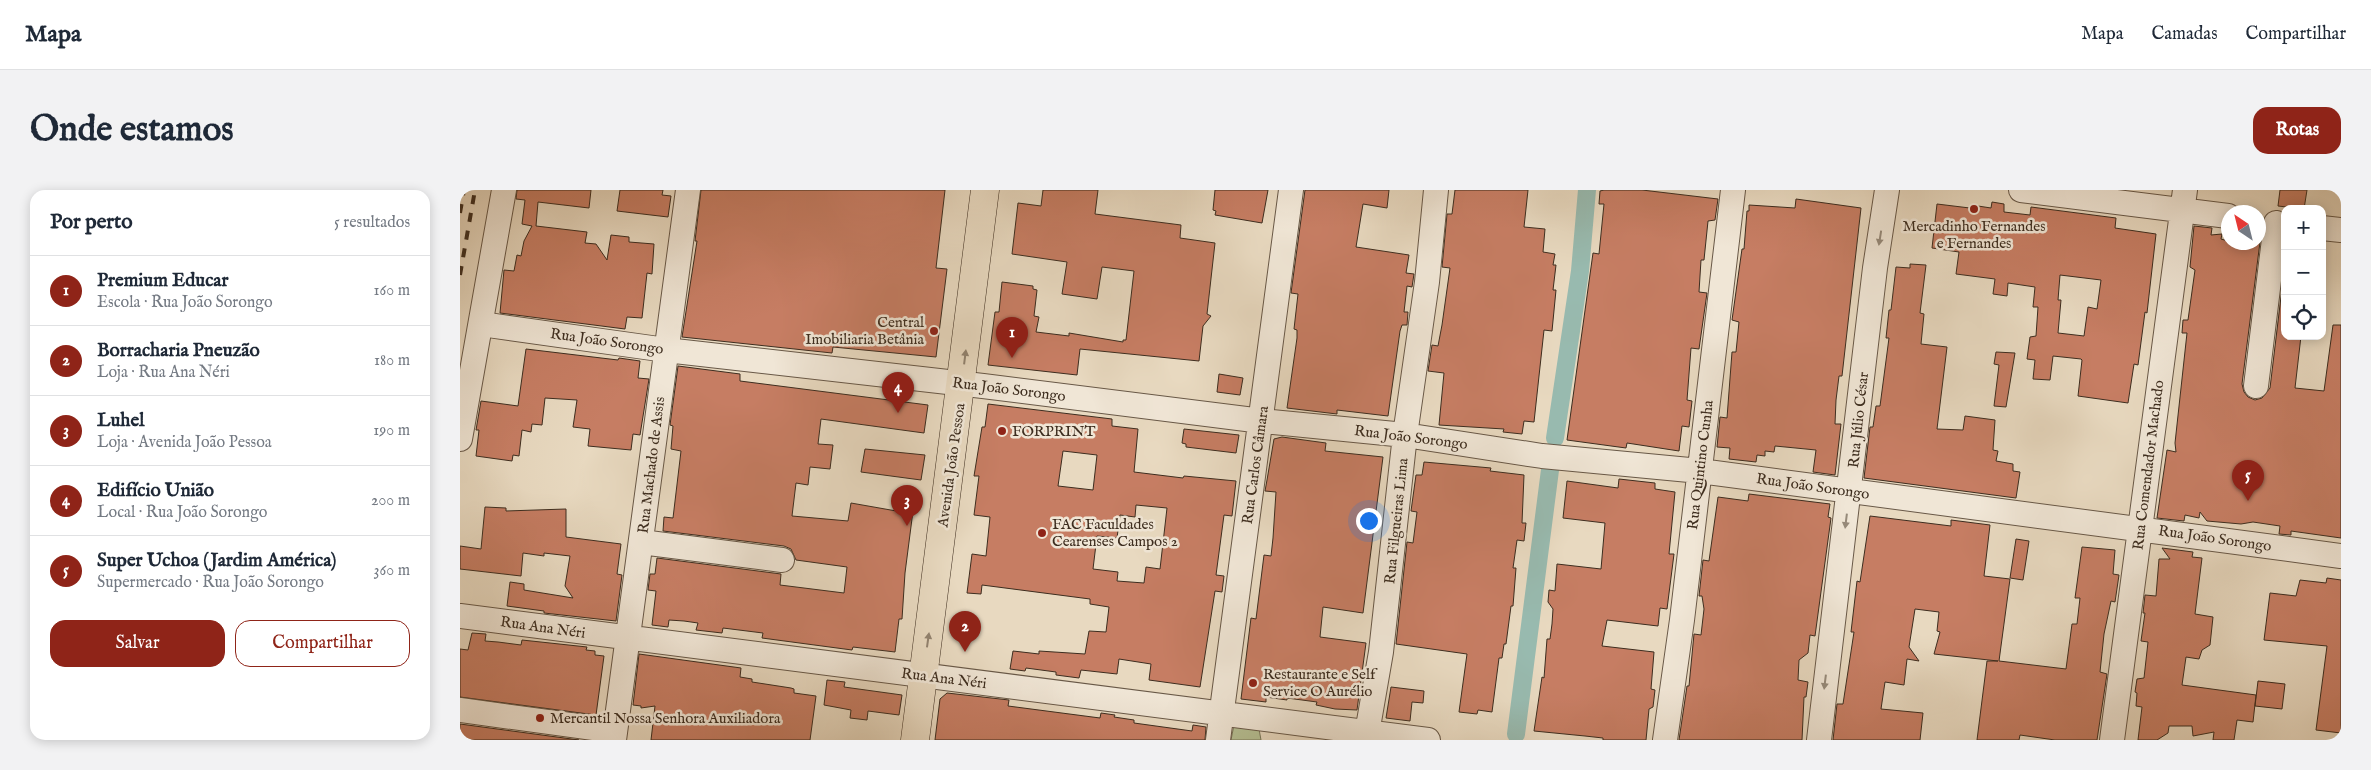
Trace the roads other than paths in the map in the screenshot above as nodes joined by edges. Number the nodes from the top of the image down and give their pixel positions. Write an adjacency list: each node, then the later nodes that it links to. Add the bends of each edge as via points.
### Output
1 (504, 190): 14 (street)
2 (688, 190): 15 (street, Rua Machado de Assis)
3 (985, 190): 16 (main road, Avenida João Pessoa, one-way to 3)
4 (1291, 190): 18 (street, Rua Carlos Câmara)
5 (1436, 190): 19 (street, Rua Filgueiras Lima, via 1427,282)
6 (1733, 190): 21 (street, Rua Quintino Cunha)
7 (1887, 190): 22 (street, Rua Júlio César, one-way to 22)
8 (2020, 190): 9 (street)
9 (2184, 200): 10 (street); 23 (street, Rua Comendador Machado)
10 (2221, 213)
11 (2273, 222): 17 (street)
12 (2326, 228): 13 (street)
13 (2341, 230)
14 (480, 324): 15 (street, Rua João Sorongo); 20 (street)
15 (666, 350): 16 (street, Rua João Sorongo); 24 (street, Rua Machado de Assis)
16 (962, 384): 18 (street, Rua João Sorongo); 29 (main road, Avenida João Pessoa, one-way to 16)
17 (2256, 386)
18 (1262, 421): 19 (street, Rua João Sorongo); 31 (street, Rua Carlos Câmara)
19 (1404, 435): 21 (street, Rua João Sorongo, via 1551,457); 32 (street, Rua Filgueiras Lima, via 1382,642)
20 (460, 439)
21 (1700, 471): 22 (street, Rua João Sorongo); 37 (street, Rua Quintino Cunha)
22 (1850, 491): 23 (street, Rua João Sorongo); 38 (street, Rua Júlio César, one-way to 38)
23 (2140, 528): 25 (street, Rua João Sorongo); 39 (street, Rua Comendador Machado)
24 (641, 542): 26 (street); 28 (street, Rua Machado de Assis)
25 (2341, 556)
26 (782, 560)
27 (460, 616): 28 (street, Rua Ana Néri)
28 (628, 639): 29 (street, Rua Ana Néri); 33 (street, Rua Machado de Assis)
29 (923, 676): 31 (street, Rua Ana Néri); 34 (main road, Avenida João Pessoa)
30 (460, 710): 33 (street)
31 (1221, 714): 32 (street, Rua Ana Néri); 35 (street, Rua Carlos Câmara)
32 (1367, 733): 36 (street, Rua Ana Néri)
33 (614, 736)
34 (915, 740)
35 (1218, 740)
36 (1428, 740)
37 (1665, 740)
38 (1819, 740)
39 (2112, 740)

